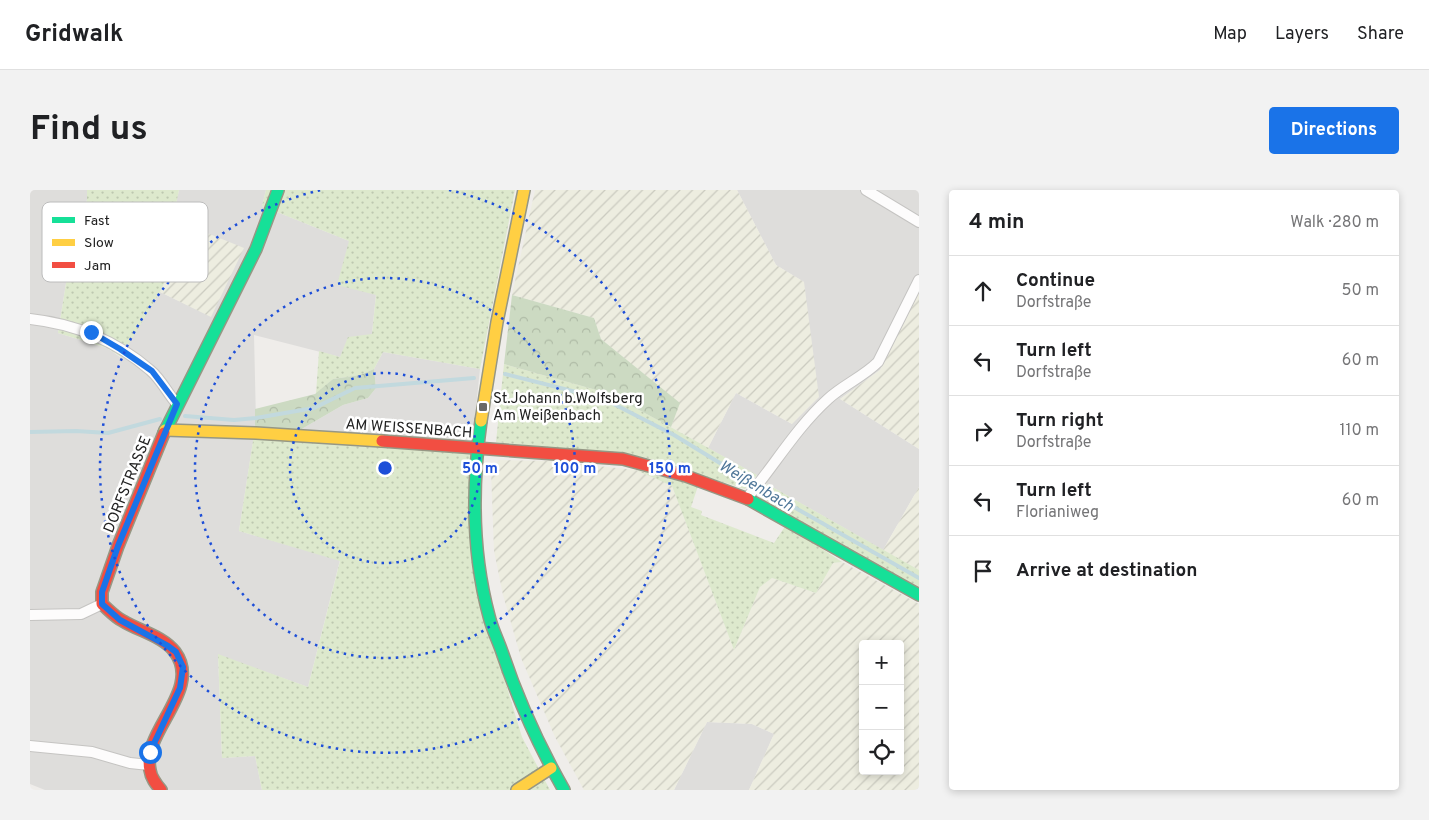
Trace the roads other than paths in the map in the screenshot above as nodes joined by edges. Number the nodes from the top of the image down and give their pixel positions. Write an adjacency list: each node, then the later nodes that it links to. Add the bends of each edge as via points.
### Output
1 (278, 190): 7 (street, DORFSTRASSE, via 256,249)
2 (524, 190): 9 (street, via 490,356)
3 (866, 190): 4 (street)
4 (919, 222)
5 (919, 280): 10 (street, via 878,362 829,398 808,419)
6 (30, 319): 7 (street, via 52,321 91,332 152,371)
7 (177, 404): 8 (street, DORFSTRASSE)
8 (165, 430): 9 (street, AM WEISSENBACH); 12 (street, DORFSTRASSE, via 118,546 102,592)
9 (478, 447): 10 (street, AM WEISSENBACH, via 623,459); 16 (street, via 475,489 478,544 490,617 516,691)
10 (748, 496): 11 (street, AM WEISSENBACH)
11 (919, 595)
12 (102, 604): 13 (street, via 82,614); 15 (street, via 120,620 176,652 183,667 180,688 150,752)
13 (30, 615)
14 (30, 746): 15 (street, via 92,752)
15 (149, 765): 17 (street, via 154,782)
16 (551, 768): 18 (street); 19 (street)
17 (161, 790)
18 (517, 790)
19 (564, 790)

